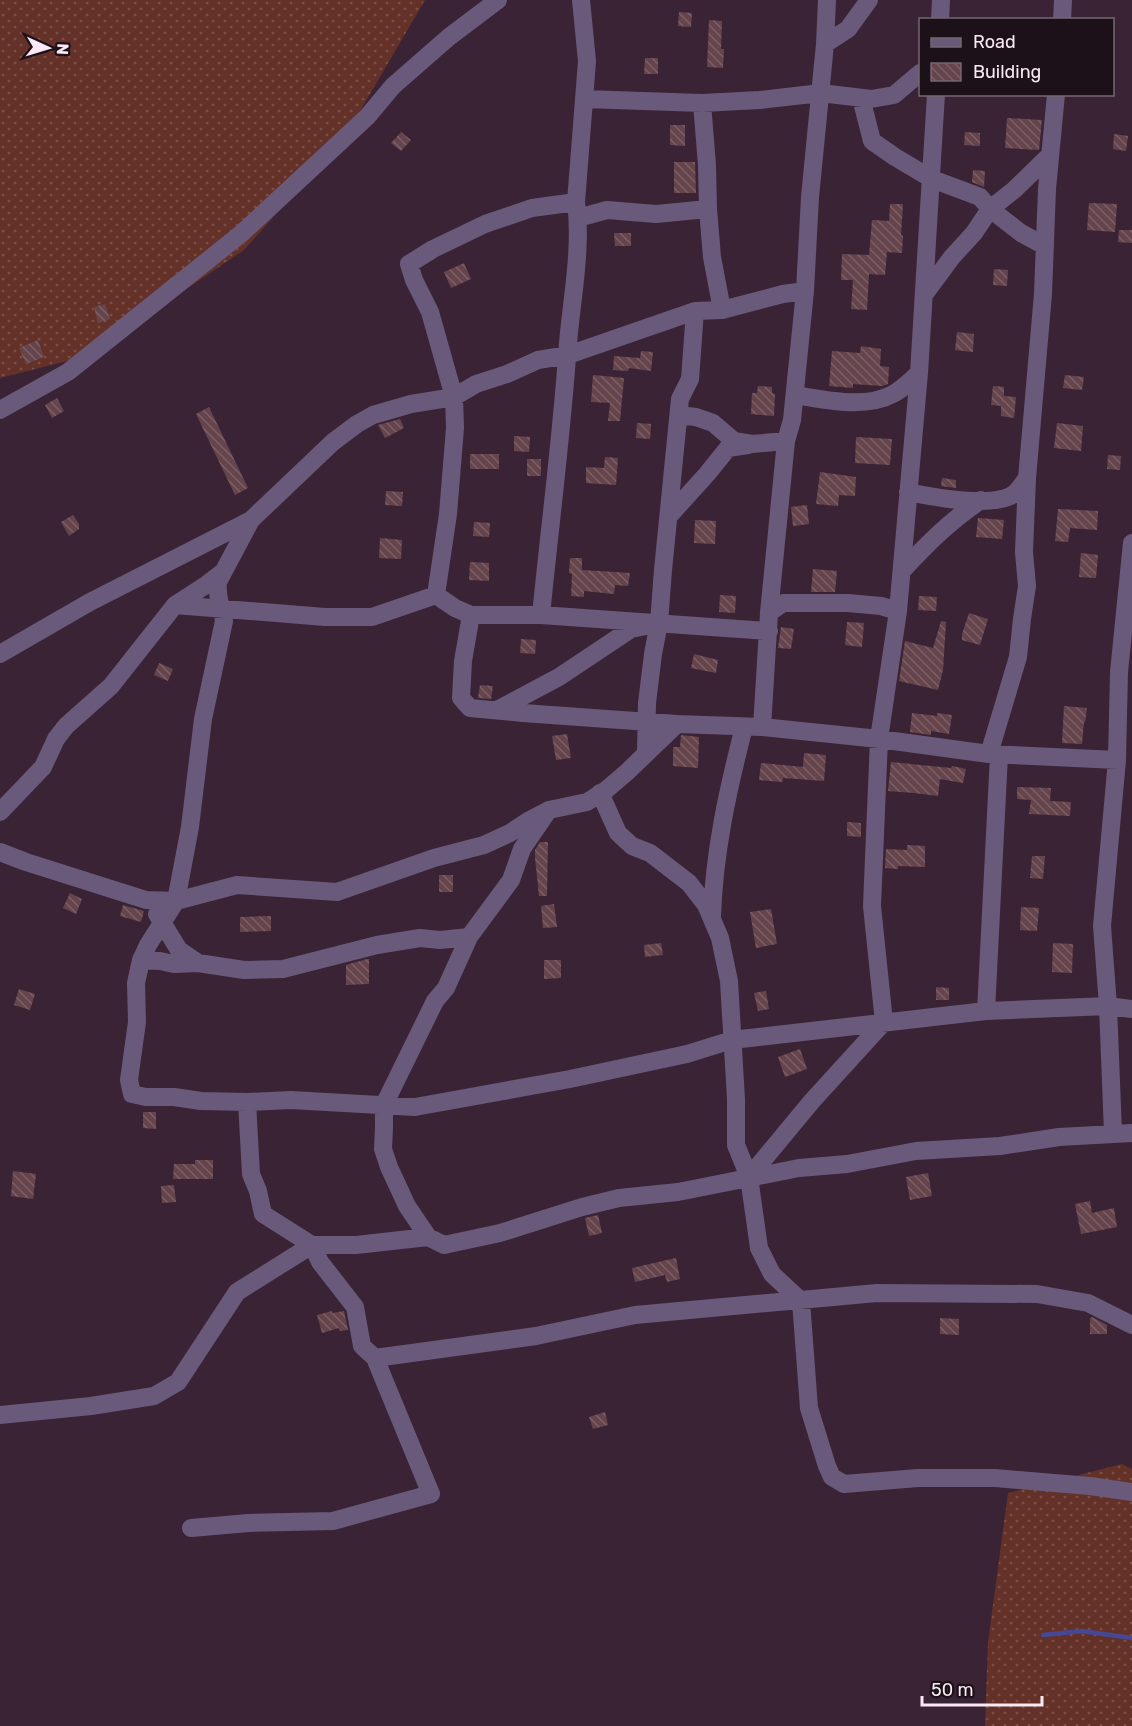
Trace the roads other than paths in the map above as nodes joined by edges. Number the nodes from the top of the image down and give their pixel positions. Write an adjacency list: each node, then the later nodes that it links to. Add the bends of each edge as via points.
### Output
1 (498, 0): 31 (street, via 393,86 367,117 242,233 69,372)
2 (581, 0): 15 (street, via 587,62)
3 (826, 0): 9 (street)
4 (869, 0): 9 (street, via 848,29)
5 (941, 0): 7 (street)
6 (1063, 0): 8 (street)
7 (940, 18)
8 (1062, 18)
9 (825, 44): 11 (street)
10 (919, 75): 14 (street, via 894,95)
11 (821, 93): 14 (street); 16 (street); 23 (street)
12 (936, 96): 18 (street)
13 (1056, 96): 17 (street)
14 (861, 98): 18 (street, via 872,141)
15 (584, 99): 16 (street); 21 (street)
16 (702, 103): 19 (street)
17 (1050, 155): 20 (street); 22 (street)
18 (932, 179): 20 (street, via 980,197); 24 (street)
19 (708, 209): 21 (street, via 656,214); 25 (street)
20 (990, 209): 22 (street); 24 (street)
21 (577, 210): 27 (street); 30 (street, via 532,208 485,224 409,264 430,312)
22 (1045, 246): 35 (street)
23 (805, 291): 25 (street); 29 (street)
24 (924, 295): 28 (street)
25 (722, 310): 26 (street)
26 (695, 311): 27 (street); 32 (street, via 690,379 680,399)
27 (568, 355): 30 (street, via 538,360 476,384); 50 (street)
28 (919, 373): 29 (street, via 897,393 862,402); 36 (street)
29 (795, 395): 33 (street)
30 (454, 397): 39 (street, via 411,404 357,424); 44 (street, via 448,514)
31 (0, 410)
32 (679, 415): 34 (street, via 713,423 734,441); 38 (street)
33 (786, 441): 34 (street); 48 (street)
34 (752, 444): 38 (street, via 728,448)
35 (1027, 478): 37 (street, via 1014,494); 61 (street, via 1027,586 1018,657)
36 (908, 492): 37 (street); 42 (street)
37 (981, 500): 42 (street, via 955,518)
38 (669, 516): 51 (street)
39 (251, 520): 41 (street); 53 (street, via 90,602)
40 (1132, 543): 43 (street)
41 (224, 571): 45 (street); 46 (street, via 217,592)
42 (902, 571): 47 (street)
43 (1130, 583): 54 (street)
44 (436, 595): 46 (street, via 372,618); 49 (street)
45 (175, 604): 46 (street); 65 (street, via 111,686 66,726 43,767)
46 (223, 609): 68 (street)
47 (898, 611): 48 (street, via 848,603 783,603); 59 (street)
48 (769, 613): 52 (street)
49 (471, 615): 50 (street); 55 (street, via 460,698 470,708)
50 (541, 615): 51 (street)
51 (659, 623): 52 (street); 55 (street, via 631,629 559,677); 56 (street)
52 (769, 631): 58 (street)
53 (0, 654)
54 (1126, 673): 62 (street)
55 (497, 710): 56 (street)
56 (646, 721): 57 (street); 60 (street)
57 (677, 724): 58 (street); 60 (street)
58 (753, 727): 59 (street); 69 (street, via 730,782)
59 (879, 739): 61 (street); 77 (street, via 872,906)
60 (646, 753): 63 (street)
61 (994, 754): 62 (street); 76 (street)
62 (1117, 760): 74 (street, via 1102,926)
63 (600, 793): 64 (street, via 586,802); 69 (street, via 618,832 632,846 650,853 689,883)
64 (549, 810): 68 (street, via 484,845 337,892 237,885); 71 (street, via 522,849 511,880)
65 (0, 812)
66 (0, 852): 67 (street)
67 (146, 900): 68 (street); 70 (street)
68 (176, 901): 70 (street)
69 (712, 920): 78 (street, via 729,981)
70 (163, 922): 72 (street); 73 (street, via 179,950)
71 (469, 937): 73 (street, via 420,938 377,945 283,969 244,970); 80 (street)
72 (141, 960): 73 (street); 79 (street, via 129,1080 132,1094)
73 (198, 963)
74 (1108, 1006): 75 (street); 76 (street); 81 (street)
75 (1132, 1009)
76 (986, 1011): 77 (street)
77 (884, 1022): 78 (street); 83 (street)
78 (732, 1040): 80 (street, via 687,1054 570,1079 415,1107); 83 (street, via 736,1145)
79 (247, 1102): 80 (street, via 291,1100); 85 (street, via 251,1174 263,1214)
80 (384, 1106): 84 (street, via 383,1149 389,1167 407,1206)
81 (1113, 1133): 82 (street); 83 (street, via 916,1151)
82 (1132, 1133)
83 (749, 1177): 84 (street, via 678,1192 619,1198 444,1245); 86 (street, via 759,1248 772,1274)
84 (428, 1237): 85 (street, via 356,1245)
85 (312, 1245): 88 (street, via 320,1262 355,1307 362,1346); 89 (street, via 237,1292 178,1382 167,1389 154,1396 91,1406)
86 (801, 1300): 87 (street, via 877,1293 1037,1294 1088,1303); 88 (street, via 635,1315 536,1336); 90 (street, via 809,1408 832,1477 844,1484 918,1478 995,1478)
87 (1132, 1325)
88 (375, 1358): 91 (street, via 431,1494 333,1521)
89 (0, 1415)
90 (1132, 1492)
91 (191, 1528)

